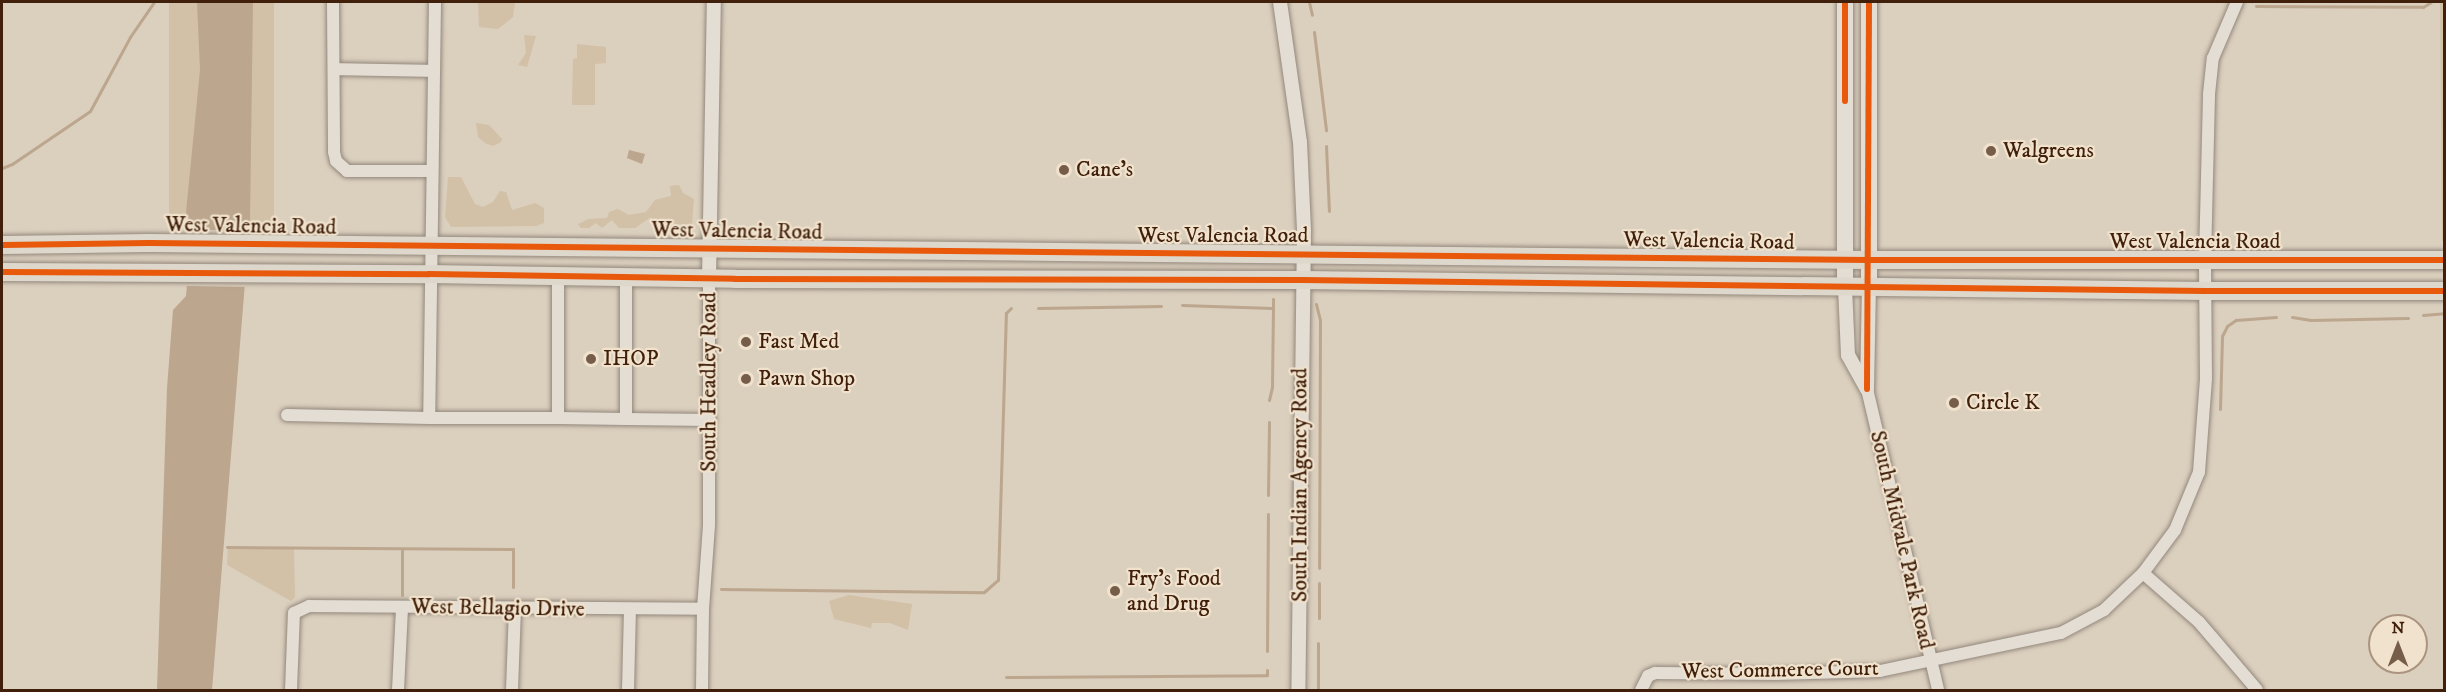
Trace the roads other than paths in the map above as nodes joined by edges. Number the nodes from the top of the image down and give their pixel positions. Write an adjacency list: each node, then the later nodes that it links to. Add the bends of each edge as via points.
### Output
1 (333, 2): 8 (street)
2 (435, 2): 9 (street)
3 (714, 2): 13 (street, South Headley Road)
4 (1280, 2): 15 (street, South Indian Agency Road, via 1300,142)
5 (1845, 2): 18 (main road, South Midvale Park Road)
6 (1869, 2): 19 (main road, South Midvale Park Road)
7 (2237, 2): 17 (street, West Commerce Court, via 2213,58)
8 (334, 69): 9 (street); 10 (street, via 336,166 351,171)
9 (434, 71): 10 (street)
10 (431, 171): 12 (street)
11 (2, 245): 12 (main road, West Valencia Road)
12 (433, 246): 13 (main road, West Valencia Road); 23 (street)
13 (709, 249): 14 (main road, West Valencia Road); 26 (street, South Headley Road)
14 (1035, 252): 15 (main road, West Valencia Road); 27 (main road)
15 (1303, 254): 16 (main road, West Valencia Road); 28 (street, South Indian Agency Road)
16 (1565, 257): 18 (main road, West Valencia Road); 29 (main road)
17 (2205, 259): 19 (main road, West Valencia Road); 20 (main road, West Valencia Road); 32 (street, West Commerce Court)
18 (1845, 260): 19 (main road, West Valencia Road); 30 (main road, South Midvale Park Road)
19 (1869, 260): 31 (main road, South Midvale Park Road)
20 (2417, 260): 21 (main road, West Valencia Road); 33 (main road)
21 (2445, 260)
22 (2, 272): 23 (main road, West Valencia Road)
23 (429, 274): 24 (main road, West Valencia Road); 37 (street)
24 (558, 276): 25 (main road, West Valencia Road); 38 (street)
25 (626, 278): 26 (main road, West Valencia Road); 39 (street)
26 (709, 279): 27 (main road, West Valencia Road); 40 (street, South Headley Road)
27 (1033, 280): 28 (main road, West Valencia Road)
28 (1302, 280): 29 (main road, West Valencia Road); 53 (street, South Indian Agency Road)
29 (1564, 283): 30 (main road, West Valencia Road)
30 (1845, 287): 31 (main road, West Valencia Road); 35 (street, South Midvale Park Road, via 1848,355)
31 (1869, 287): 32 (main road, West Valencia Road); 35 (street, South Midvale Park Road)
32 (2205, 291): 33 (main road, West Valencia Road); 41 (street, West Commerce Court, via 2206,379 2199,472 2175,530)
33 (2417, 291): 34 (main road, West Valencia Road)
34 (2445, 291)
35 (1867, 389): 46 (street, South Midvale Park Road)
36 (287, 415): 37 (street)
37 (429, 418): 38 (street)
38 (558, 418): 39 (street)
39 (626, 419): 40 (street)
40 (710, 420): 45 (street, South Headley Road)
41 (2144, 573): 46 (street, West Commerce Court, via 2104,610 2061,633); 55 (street, via 2199,622)
42 (402, 607): 43 (street, West Bellagio Drive); 48 (street, West Bellagio Drive, via 309,606 294,613); 49 (street)
43 (515, 608): 44 (street, West Bellagio Drive); 50 (street)
44 (630, 609): 45 (street, West Bellagio Drive); 51 (street)
45 (703, 609): 52 (street, South Headley Road)
46 (1931, 660): 47 (street, West Commerce Court, via 1880,671 1655,672); 54 (street, South Midvale Park Road)
47 (1641, 688)
48 (291, 690)
49 (398, 690)
50 (512, 690)
51 (628, 690)
52 (702, 690)
53 (1298, 690)
54 (1938, 690)
55 (2257, 690)

